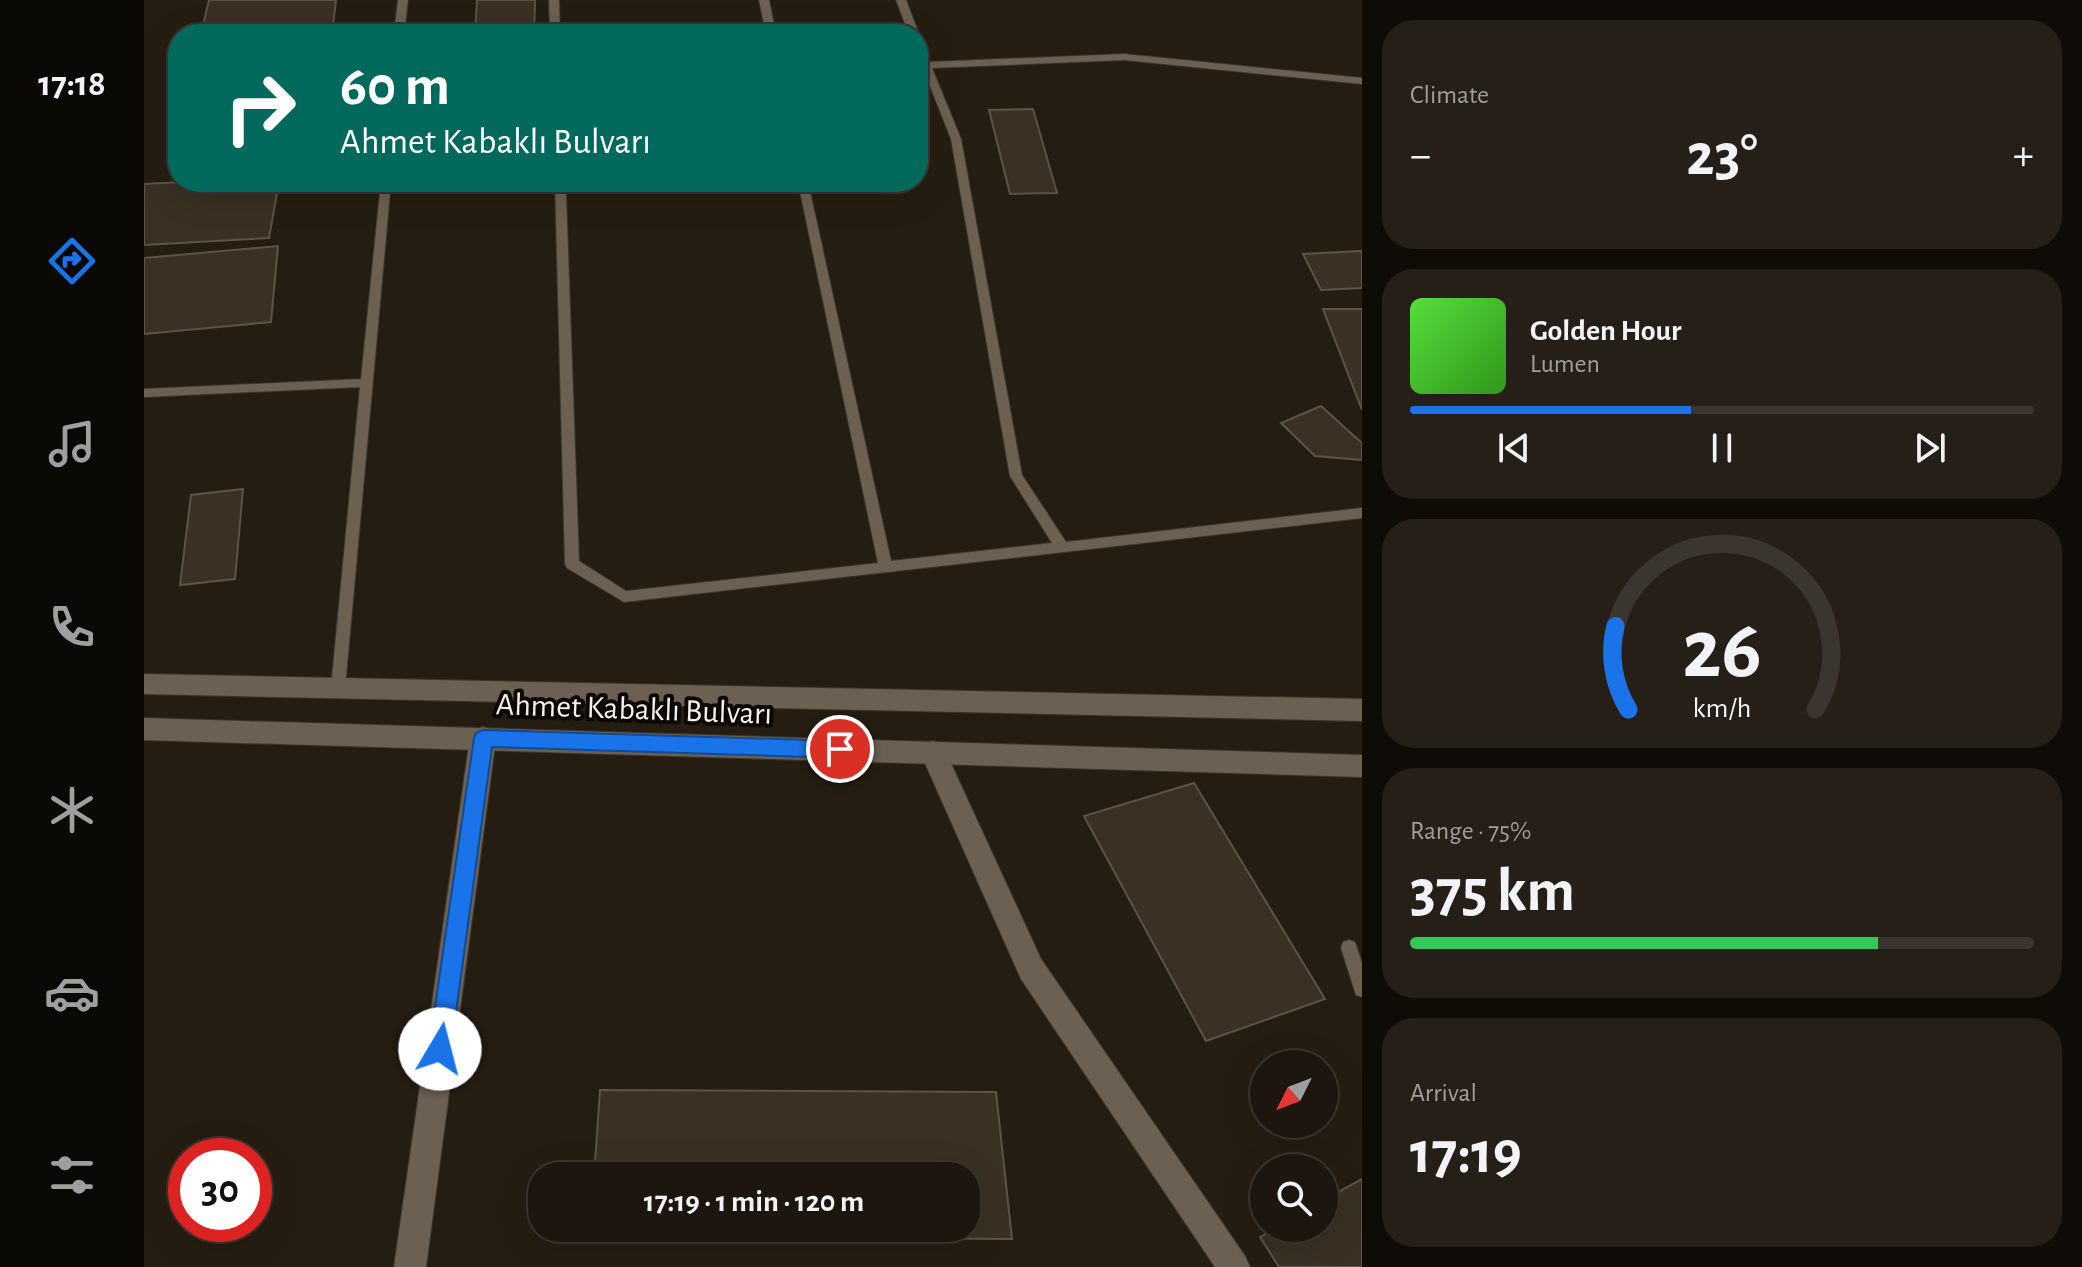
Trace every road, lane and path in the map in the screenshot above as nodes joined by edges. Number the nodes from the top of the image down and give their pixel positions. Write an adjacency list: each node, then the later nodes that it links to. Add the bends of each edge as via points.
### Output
1 (403, 0): 5 (lane)
2 (554, 0): 6 (lane)
3 (764, 0): 7 (lane)
4 (901, 0): 8 (lane)
5 (400, 24)
6 (555, 24)
7 (769, 24)
8 (910, 24)
9 (928, 65): 11 (lane, via 1124,57)
10 (928, 68): 18 (lane, via 956,139 1016,476)
11 (1362, 81)
12 (385, 192): 15 (lane)
13 (560, 192): 19 (lane, via 572,564 624,597)
14 (805, 192): 19 (lane)
15 (367, 383): 16 (lane); 21 (lane)
16 (144, 393)
17 (1362, 513): 18 (lane)
18 (1062, 547): 19 (lane)
19 (886, 567)
20 (144, 684): 21 (main road, Ahmet Kabaklı Bulvarı)
21 (338, 688): 22 (main road, Ahmet Kabaklı Bulvarı)
22 (1362, 710)
23 (144, 729): 24 (main road, Ahmet Kabaklı Bulvarı)
24 (483, 738): 25 (main road, Ahmet Kabaklı Bulvarı); 29 (main road)
25 (933, 752): 26 (main road, Ahmet Kabaklı Bulvarı); 30 (main road, via 1031,969)
26 (1362, 766)
27 (1349, 948): 28 (lane)
28 (1362, 989)
29 (410, 1267)
30 (1234, 1267)

